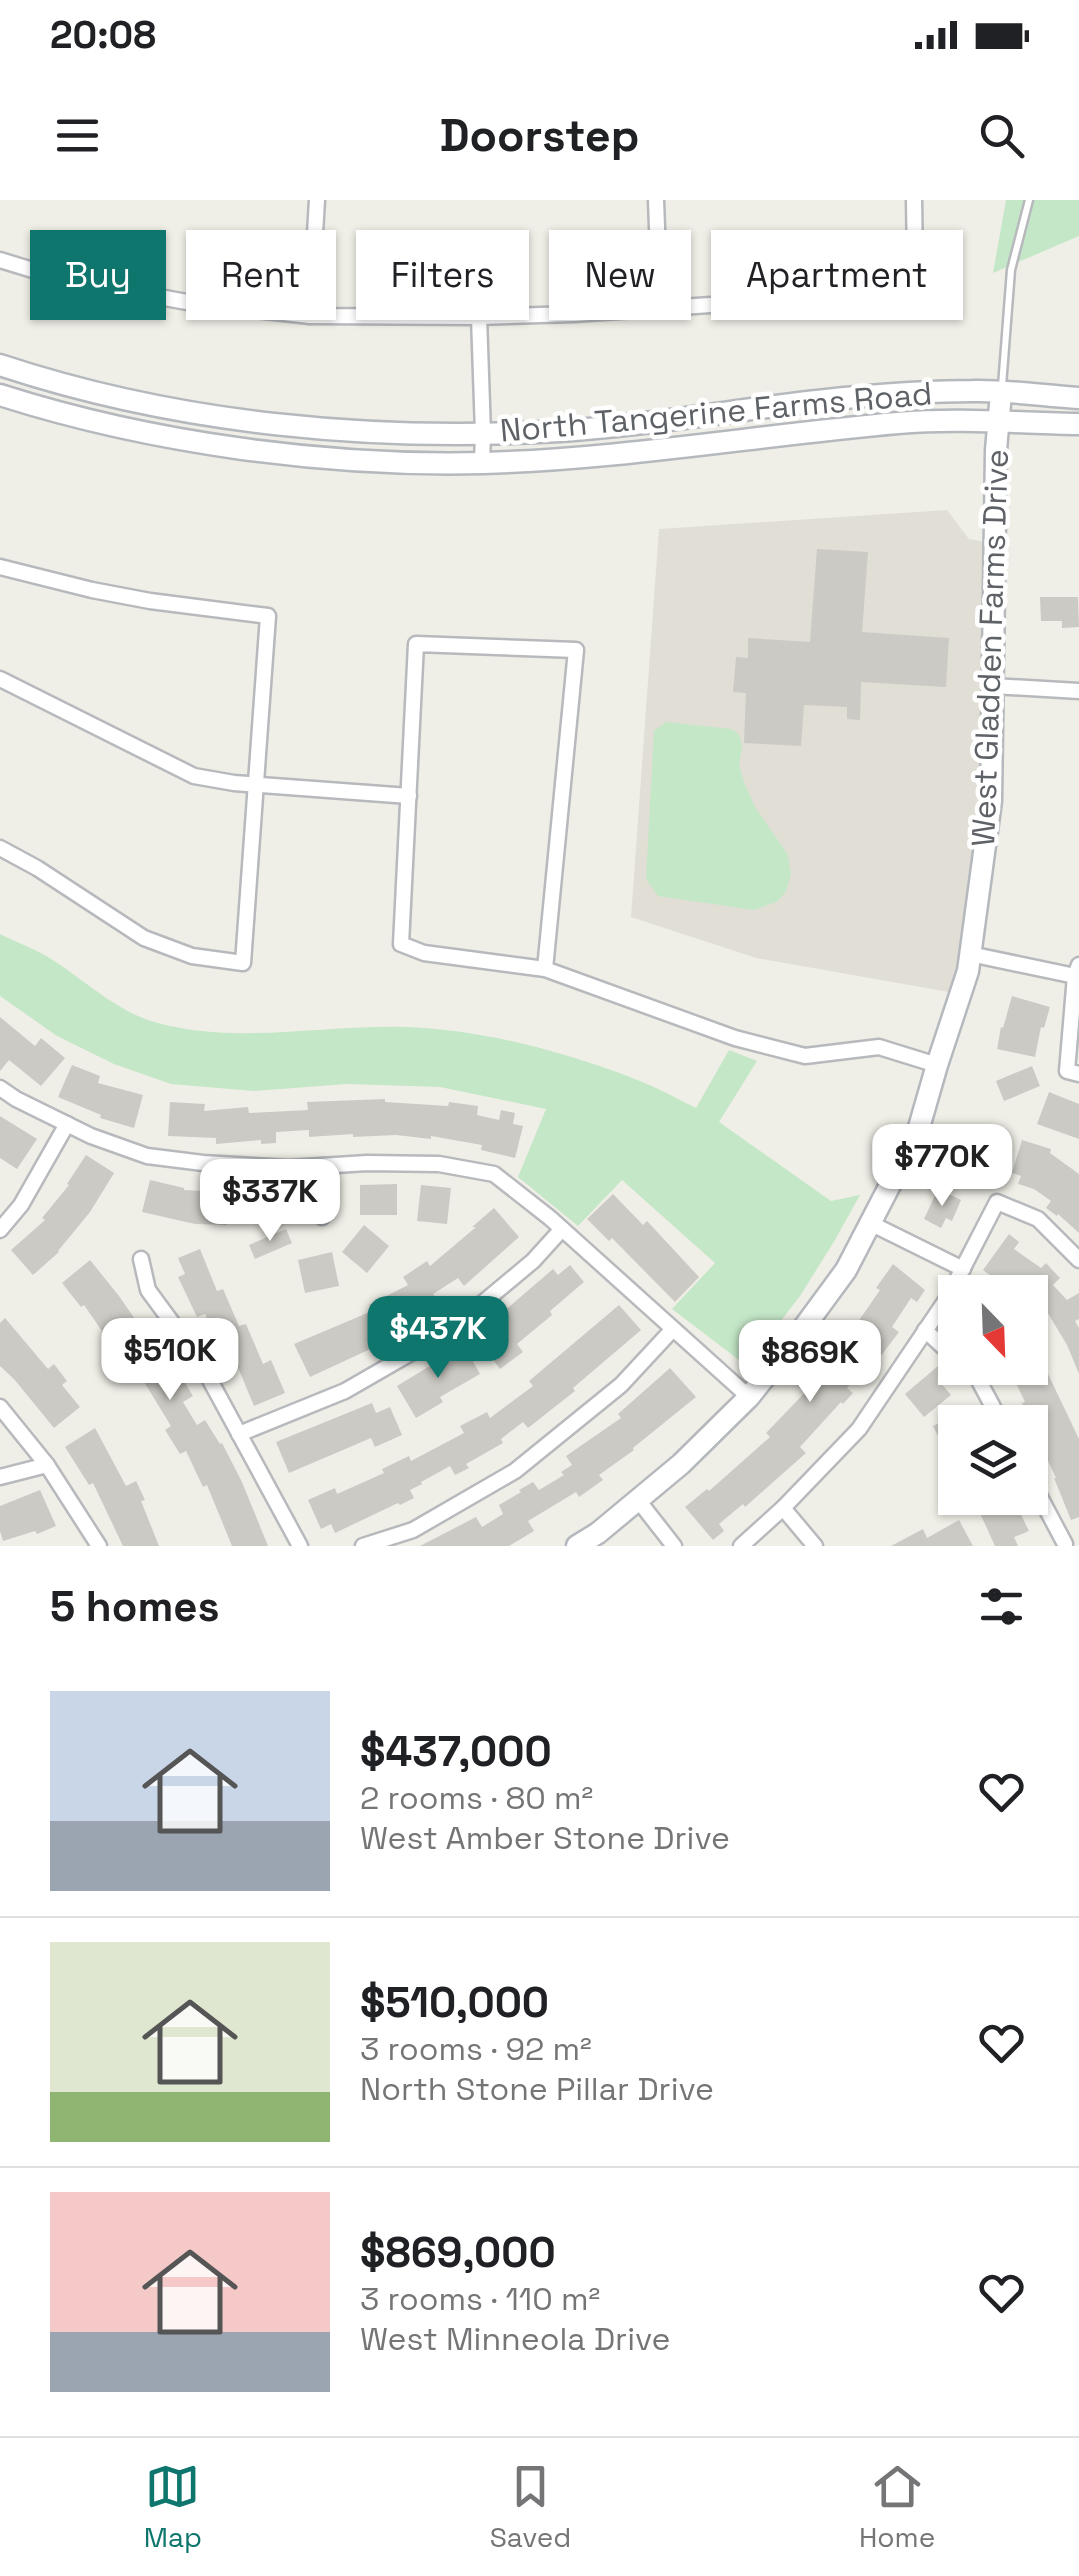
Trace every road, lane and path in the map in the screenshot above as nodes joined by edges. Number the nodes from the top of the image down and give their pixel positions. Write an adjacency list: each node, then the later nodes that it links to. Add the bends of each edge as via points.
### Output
1 (316, 200): 5 (street)
2 (656, 200): 6 (street)
3 (914, 200): 9 (street, via 915,259)
4 (1029, 200): 12 (lane, via 1011,270)
5 (314, 230)
6 (657, 230)
7 (0, 260): 8 (street, via 62,279)
8 (186, 301)
9 (691, 307)
10 (479, 320): 17 (street)
11 (0, 365): 17 (main road, North Tangerine Farms Road, via 232,418 319,429)
12 (1001, 392): 14 (main road, North Tangerine Farms Road); 15 (main road, West Gladden Farms Drive); 17 (main road, North Tangerine Farms Road, via 846,398 648,423)
13 (0, 395): 18 (main road, North Tangerine Farms Road, via 229,447)
14 (1079, 398)
15 (998, 423): 16 (main road, North Tangerine Farms Road); 18 (main road, North Tangerine Farms Road, via 903,423); 21 (main road, West Gladden Farms Drive)
16 (1079, 424)
17 (484, 433): 18 (street)
18 (482, 463)
19 (0, 567): 23 (street, via 150,601 268,616)
20 (0, 679): 23 (street, via 194,776)
21 (992, 686): 22 (street); 26 (main road, West Gladden Farms Drive, via 991,801)
22 (1079, 691)
23 (256, 786): 24 (street); 25 (street, via 243,963 192,956 144,938)
24 (409, 796): 27 (street, via 401,944 424,953); 27 (street, via 416,644 576,650)
25 (0, 848)
26 (970, 954): 28 (street); 29 (main road, West Gladden Farms Drive)
27 (545, 968): 29 (street, via 788,1052 879,1047)
28 (1077, 971): 30 (street)
29 (937, 1064): 35 (main road, West Gladden Farms Drive, via 918,1131)
30 (1073, 1072)
31 (0, 1088): 32 (street)
32 (67, 1124): 33 (street, via 147,1156); 37 (street, via 22,1205)
33 (322, 1166): 34 (street); 36 (street, via 438,1164 494,1174)
34 (322, 1217)
35 (870, 1223): 40 (street); 44 (main road, West Gladden Farms Drive, via 846,1270)
36 (562, 1229): 41 (street); 46 (street, via 449,1332 345,1391)
37 (0, 1230)
38 (142, 1259): 46 (street, via 148,1290 198,1358)
39 (1079, 1260): 40 (street, via 1038,1219 998,1202)
40 (963, 1268): 42 (street)
41 (673, 1329): 44 (street); 55 (street, via 621,1385 514,1472 413,1530)
42 (925, 1330): 43 (street); 50 (street, via 859,1429)
43 (938, 1342)
44 (749, 1397): 49 (main road, West Gladden Farms Drive)
45 (0, 1407): 47 (street)
46 (239, 1434): 54 (street)
47 (47, 1465): 48 (street); 53 (street)
48 (0, 1477)
49 (638, 1500): 56 (main road, West Gladden Farms Drive); 57 (street)
50 (783, 1508): 58 (street); 59 (street)
51 (1048, 1509): 52 (street)
52 (1068, 1543)
53 (99, 1546)
54 (300, 1546)
55 (363, 1546)
56 (577, 1546)
57 (674, 1546)
58 (740, 1546)
59 (814, 1546)

